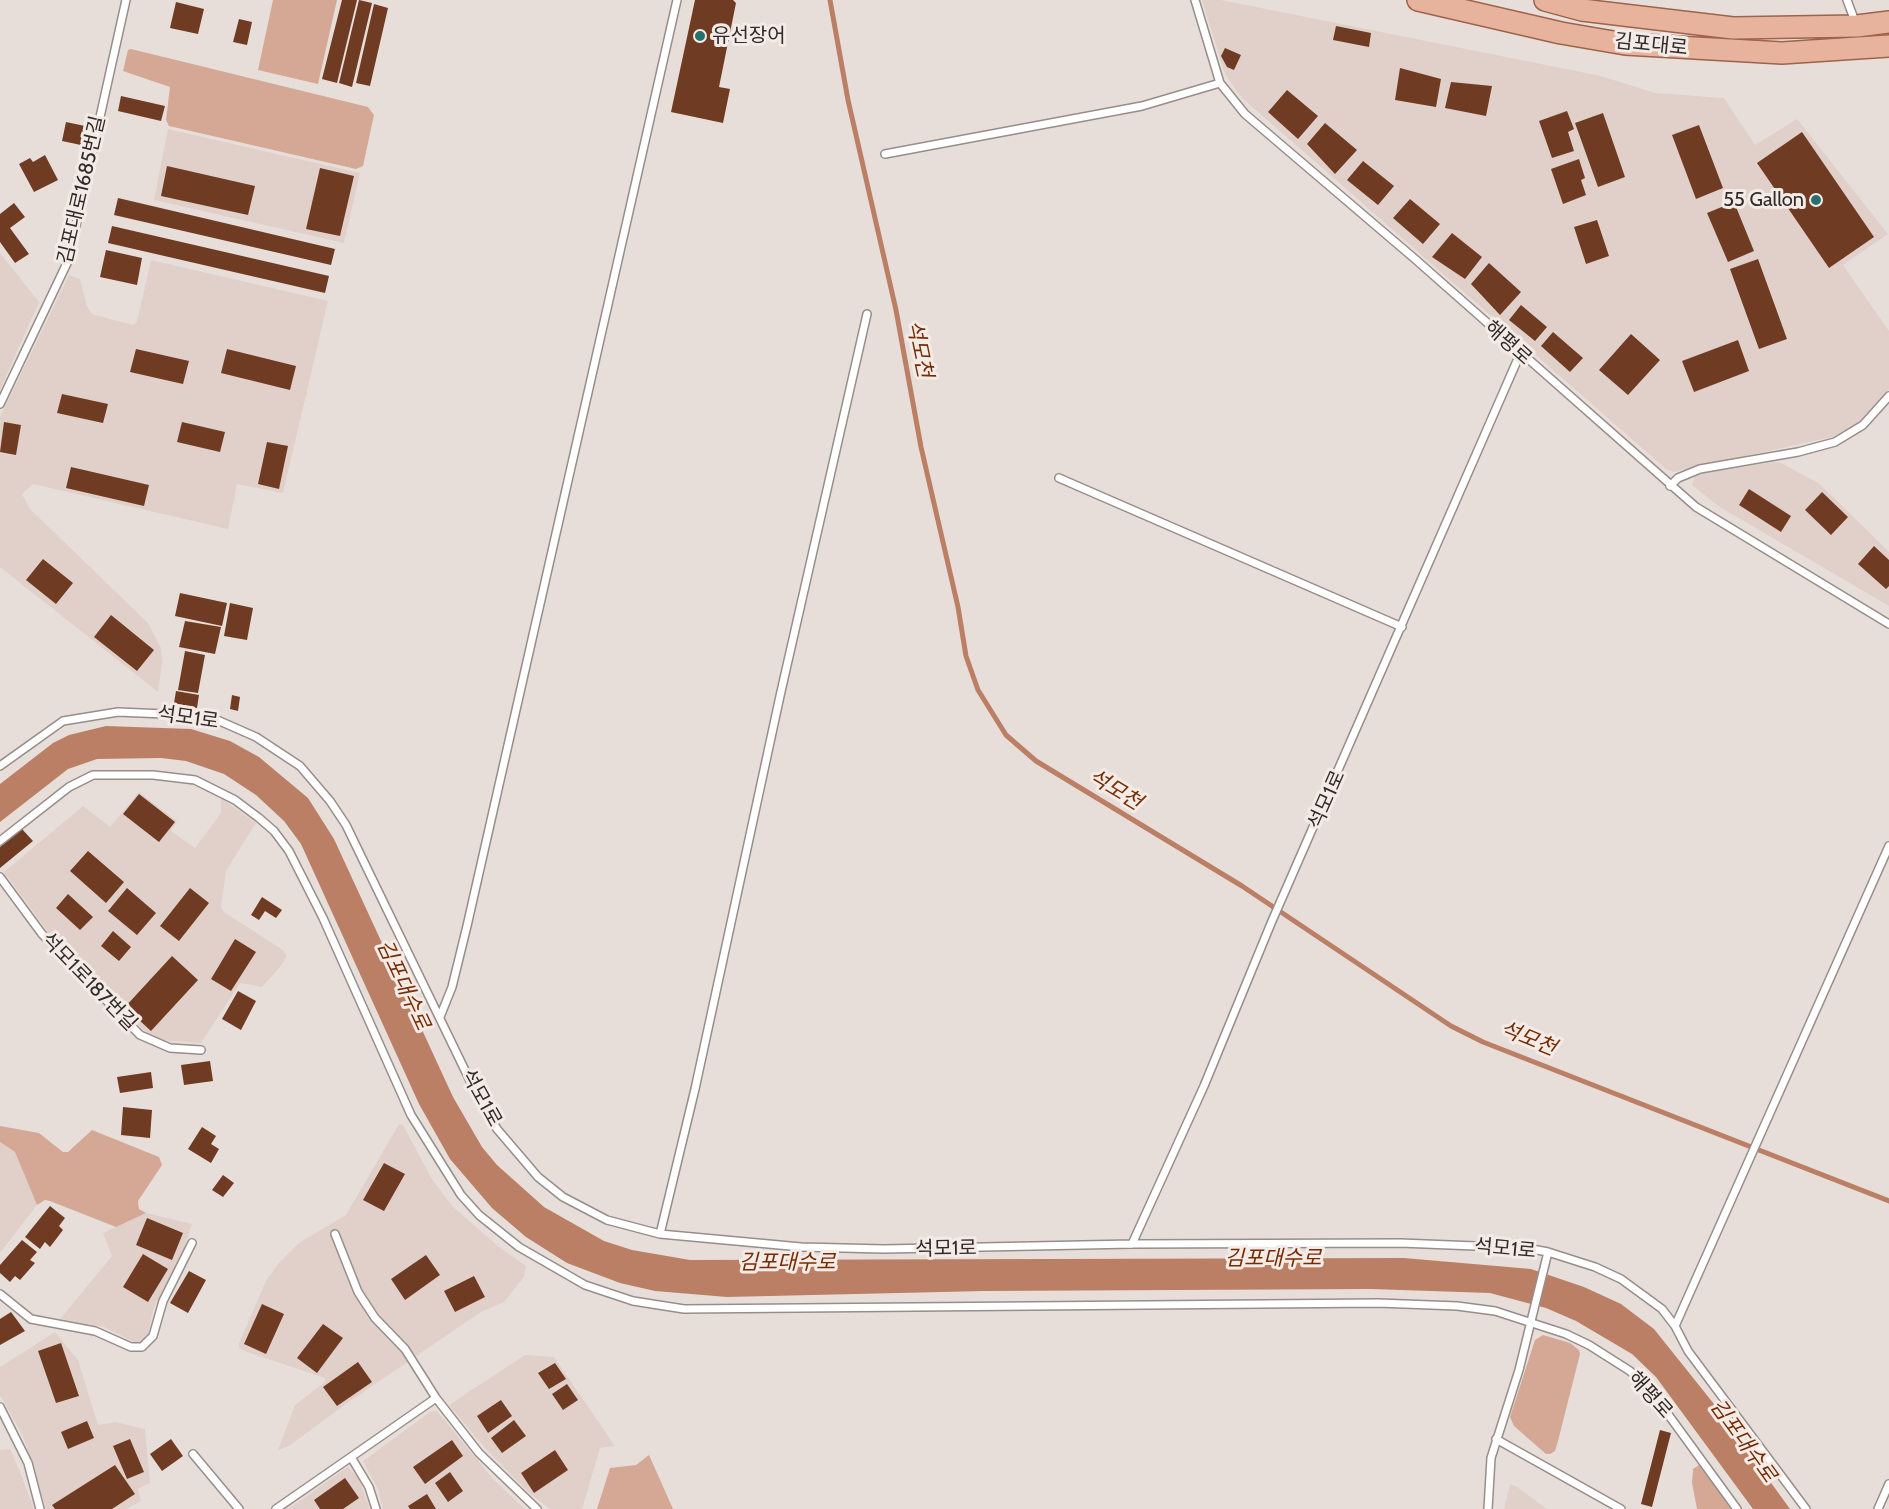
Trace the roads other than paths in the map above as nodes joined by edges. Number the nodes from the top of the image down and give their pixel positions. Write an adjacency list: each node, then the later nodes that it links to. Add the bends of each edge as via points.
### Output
1 (126, 0): 15 (lane, 김포대로1685번길, via 68,261)
2 (677, 0): 24 (lane, via 467,926)
3 (1195, 0): 10 (lane, 해평로)
4 (1418, 0): 9 (main road, 김포대로, via 1625,44 1782,53)
5 (1545, 0): 8 (main road, 김포대로, via 1593,11 1733,28)
6 (1847, 0): 8 (lane)
7 (1889, 22): 8 (main road, 김포대로)
8 (1857, 26)
9 (1889, 46)
10 (1220, 83): 11 (lane, via 1142,106); 13 (lane, 해평로, via 1233,102 1264,131)
11 (885, 154)
12 (867, 314): 27 (lane)
13 (1520, 354): 17 (lane, 해평로); 19 (lane, 석모1로)
14 (1889, 396): 17 (lane, via 1863,425 1835,442 1700,470 1678,478)
15 (0, 404)
16 (1059, 478): 19 (lane)
17 (1670, 486): 18 (lane, 해평로, via 1729,529)
18 (1889, 624)
19 (1402, 627): 29 (lane, 석모1로)
20 (0, 766): 24 (lane, 석모1로, via 63,721 94,714 188,715 215,719 256,737 300,766 330,801 360,852)
21 (0, 841): 32 (lane, 해평로, via 69,787 93,775 195,780 260,818 289,851 411,1115 461,1195 496,1229 541,1261 585,1285 624,1298 663,1307 735,1310 911,1305 1378,1303 1478,1308)
22 (1889, 846): 33 (lane)
23 (0, 877): 25 (lane, 석모1로187번길, via 42,934 140,1035 170,1048)
24 (440, 1017): 27 (lane, 석모1로, via 497,1129 538,1177 563,1197 607,1220)
25 (201, 1050)
26 (334, 1234): 34 (lane, via 358,1292 410,1357)
27 (660, 1234): 29 (lane, 석모1로, via 884,1250)
28 (192, 1243): 31 (lane, via 163,1300 151,1341 142,1347 130,1347 95,1331 32,1319)
29 (1132, 1244): 30 (lane, 석모1로, via 1400,1243)
30 (1548, 1252): 32 (lane); 33 (lane, 석모1로, via 1621,1280 1652,1300)
31 (0, 1294)
32 (1531, 1319): 36 (lane); 47 (lane, 해평로, via 1589,1345 1630,1371 1654,1395)
33 (1675, 1326): 48 (lane, 석모1로, via 1688,1352)
34 (436, 1398): 38 (lane); 44 (lane, via 479,1453)
35 (0, 1407): 40 (lane, via 28,1463)
36 (1496, 1439): 45 (lane, via 1488,1473); 46 (lane)
37 (193, 1454): 41 (lane)
38 (351, 1457): 42 (lane); 43 (lane, via 369,1487)
39 (1889, 1484): 49 (lane)
40 (40, 1509)
41 (239, 1509)
42 (276, 1509)
43 (376, 1509)
44 (537, 1509)
45 (1488, 1509)
46 (1621, 1509)
47 (1737, 1509)
48 (1806, 1509)
49 (1878, 1509)

